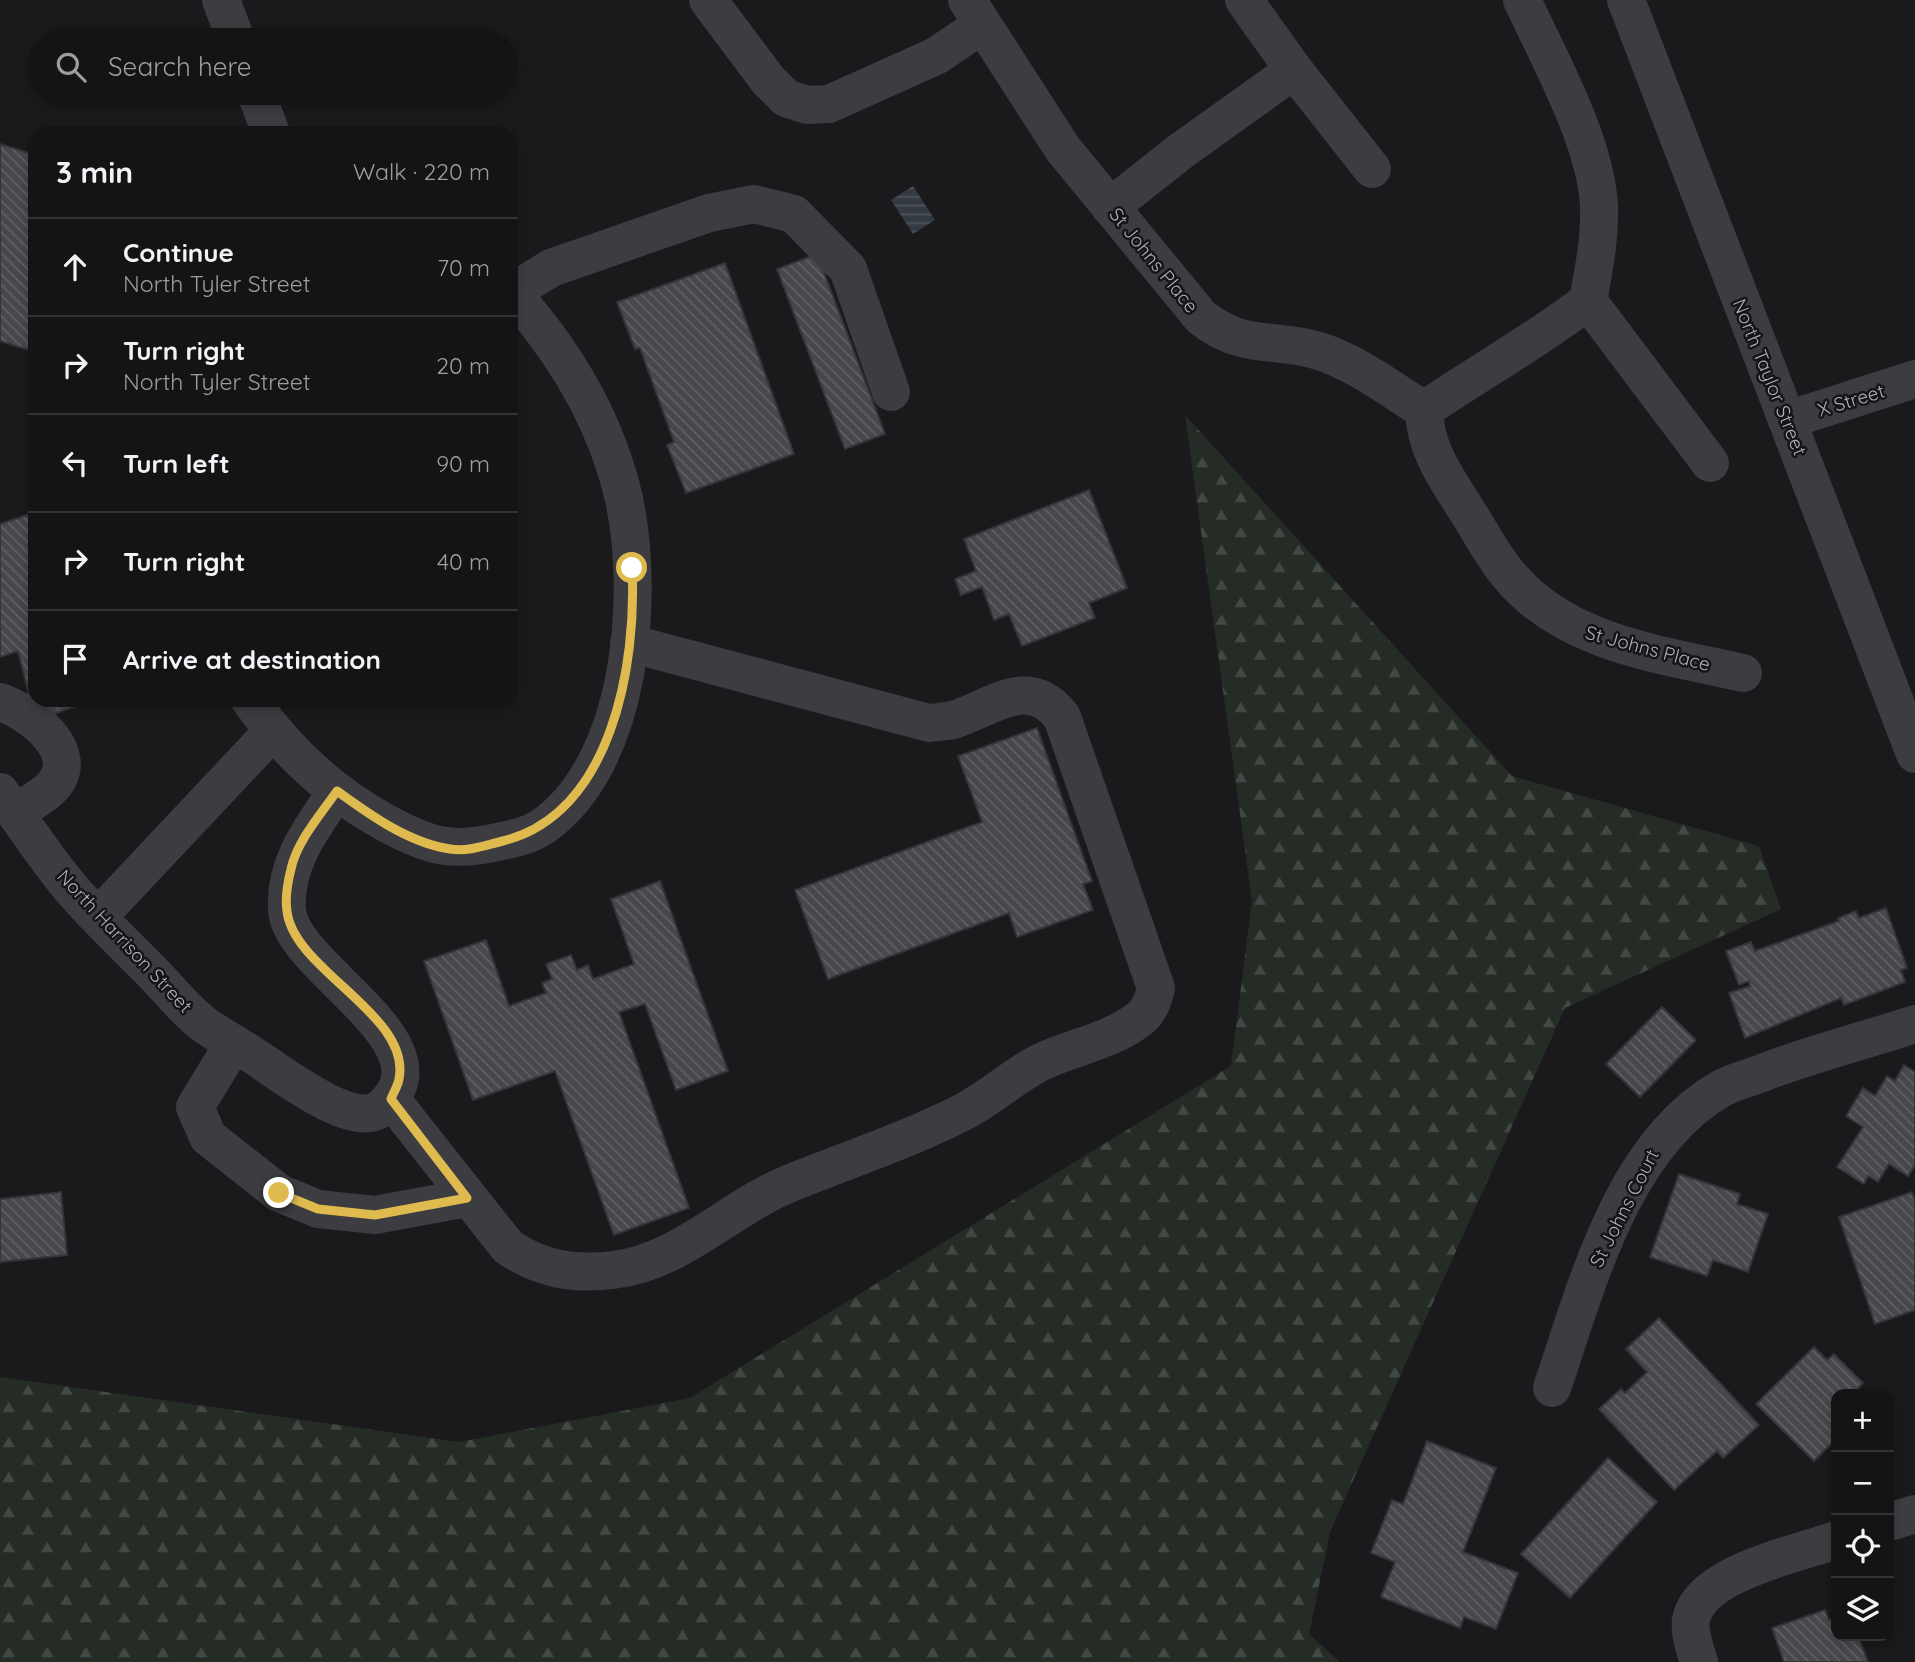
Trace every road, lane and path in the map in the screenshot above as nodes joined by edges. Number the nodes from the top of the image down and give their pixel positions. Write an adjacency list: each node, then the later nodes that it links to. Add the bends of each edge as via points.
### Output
1 (221, 0): 7 (street)
2 (708, 0): 6 (street, via 768,80 786,98 807,105 829,104 936,56)
3 (1244, 0): 8 (street)
4 (1522, 0): 15 (street, via 1569,101 1592,169 1599,202 1599,236)
5 (1626, 0): 19 (street, North Taylor Street)
6 (974, 13): 12 (street, St Johns Place, via 1063,149)
7 (232, 28)
8 (1294, 70): 11 (street); 12 (street)
9 (260, 105): 10 (street)
10 (268, 126)
11 (1372, 169)
12 (1110, 207): 18 (street, St Johns Place, via 1201,317 1219,332 1240,340 1317,351 1350,364)
13 (518, 288): 17 (street, via 551,268 709,213 754,205 794,214 848,269)
14 (518, 300): 21 (street, via 575,377 606,438 624,499 632,568)
15 (1588, 302): 18 (street); 20 (street)
16 (1915, 379): 19 (street, X Street)
17 (891, 392)
18 (1424, 410): 22 (street, St Johns Place, via 1434,459 1507,573 1533,600 1578,630)
19 (1787, 420): 26 (street, North Taylor Street)
20 (1710, 463)
21 (629, 643): 27 (street, via 611,728 597,762 567,805 526,835 450,849 417,840); 33 (street, via 929,723 952,720 1022,694 1050,702 1062,717 1156,988 1153,1004 1124,1029 1041,1063 966,1111 773,1190 681,1247 615,1270 563,1272 531,1262 508,1247)
22 (1743, 673)
23 (0, 702): 28 (street, via 18,708 54,738 60,754 60,773 52,786)
24 (255, 707): 25 (street)
25 (272, 731): 27 (street); 29 (street)
26 (1915, 754)
27 (337, 791): 32 (street, via 291,867 286,912 300,943 386,1034 400,1078)
28 (8, 802): 29 (street, North Harrison Street, via 74,892)
29 (98, 916): 31 (street, North Harrison Street, via 201,1022)
30 (1915, 1024): 34 (street, St Johns Court, via 1724,1087 1688,1111 1658,1142 1628,1194 1594,1264)
31 (234, 1043): 32 (street, North Harrison Street, via 337,1108 365,1116); 33 (street, via 195,1107 208,1137 279,1193 318,1209 375,1215)
32 (391, 1099): 33 (street)
33 (467, 1198)
34 (1552, 1388)
35 (1915, 1514): 36 (street)
36 (1894, 1520)
37 (1831, 1542): 38 (street, via 1728,1577 1712,1588 1691,1620)
38 (1699, 1662)

